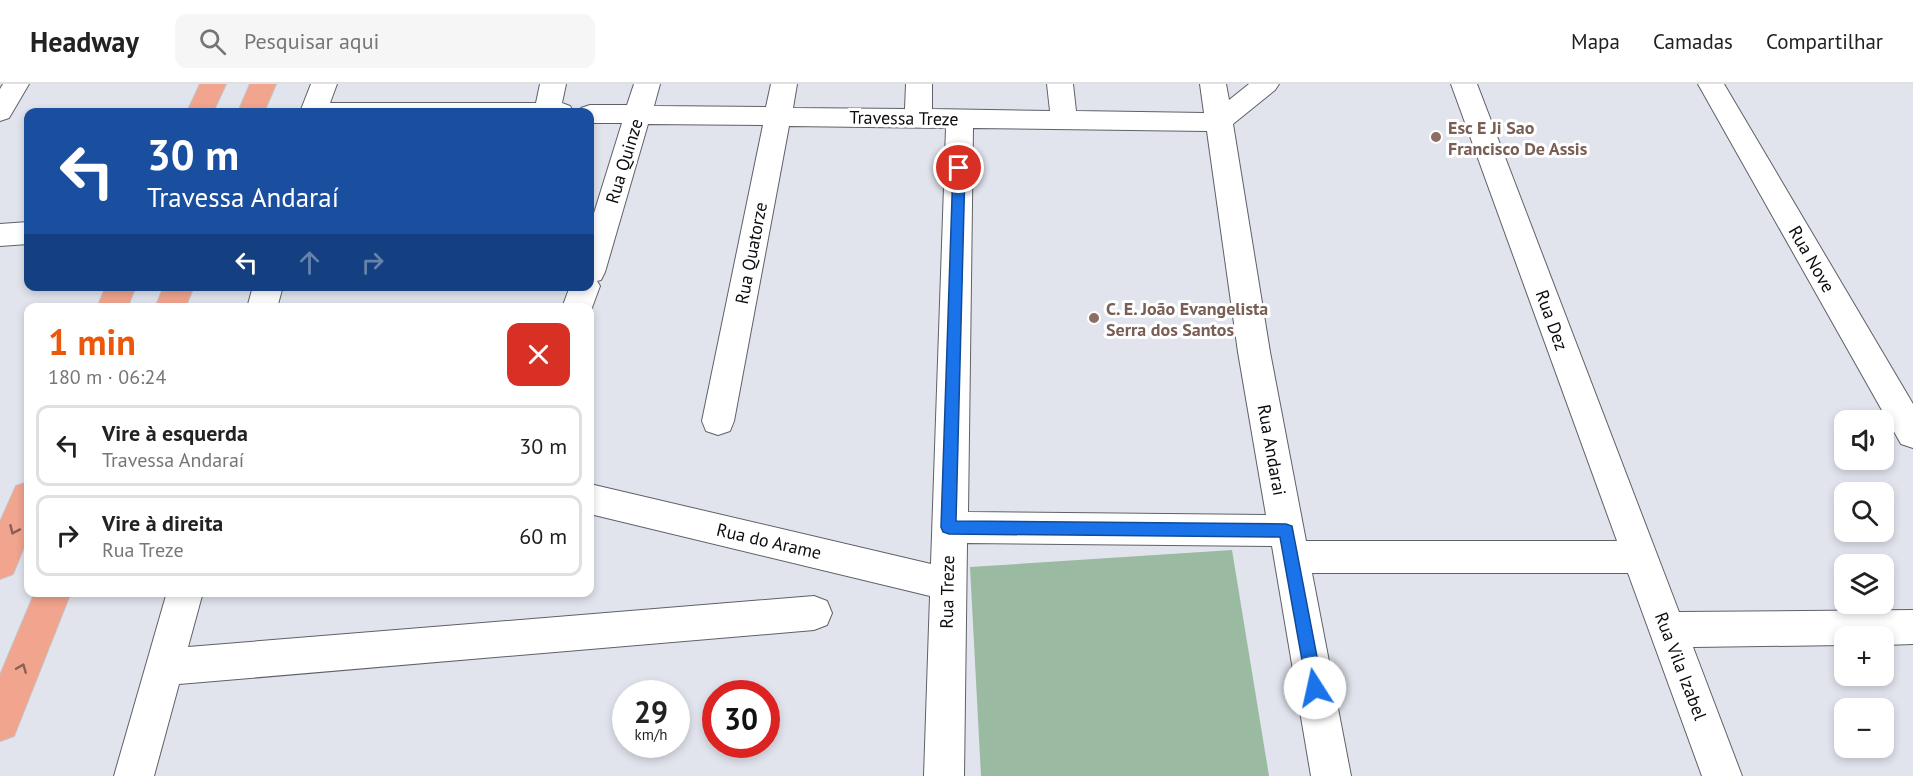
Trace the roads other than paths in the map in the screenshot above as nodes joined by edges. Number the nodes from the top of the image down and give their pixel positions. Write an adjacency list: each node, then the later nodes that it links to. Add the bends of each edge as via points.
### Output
1 (16, 84): 18 (street)
2 (213, 84): 14 (main road)
3 (263, 84): 15 (main road)
4 (324, 84): 16 (street)
5 (553, 84): 17 (street)
6 (647, 84): 20 (street, Rua Quinze)
7 (784, 84): 21 (street, Rua Quatorze)
8 (919, 84): 22 (street)
9 (1060, 84): 24 (street)
10 (1213, 84): 25 (street, Rua Andarai)
11 (1266, 84): 25 (street)
12 (1464, 84): 35 (street, Rua Dez)
13 (1712, 84): 30 (street, Rua Nove)
14 (202, 108)
15 (253, 108)
16 (315, 108)
17 (548, 108)
18 (0, 112)
19 (594, 114): 20 (street, Travessa Treze)
20 (639, 116): 21 (street, Travessa Treze); 28 (street, Rua Quinze)
21 (779, 116): 22 (street, Travessa Treze); 29 (street, Rua Quatorze)
22 (918, 118): 23 (street, Travessa Treze)
23 (960, 120): 24 (street, Travessa Treze); 33 (street, Rua Treze)
24 (1064, 120): 25 (street, Travessa Treze)
25 (1218, 122): 34 (street, Rua Andarai)
26 (24, 233): 27 (street)
27 (0, 235)
28 (594, 259)
29 (717, 421)
30 (1913, 434)
31 (594, 500): 37 (street, Rua do Arame)
32 (24, 506): 36 (main road, one-way to 36)
33 (949, 527): 34 (street); 37 (street, Rua Treze)
34 (1289, 544): 35 (street); 47 (street, Rua Andarai)
35 (1640, 557): 42 (street, Rua Vila Izabel)
36 (0, 563)
37 (948, 584): 46 (street, Rua Treze)
38 (51, 597): 44 (main road, one-way to 38)
39 (184, 597): 43 (street)
40 (814, 613): 43 (street)
41 (1913, 627): 42 (street)
42 (1667, 630): 48 (street, Rua Vila Izabel)
43 (165, 667): 45 (street)
44 (0, 722)
45 (135, 776)
46 (944, 776)
47 (1331, 776)
48 (1722, 776)

